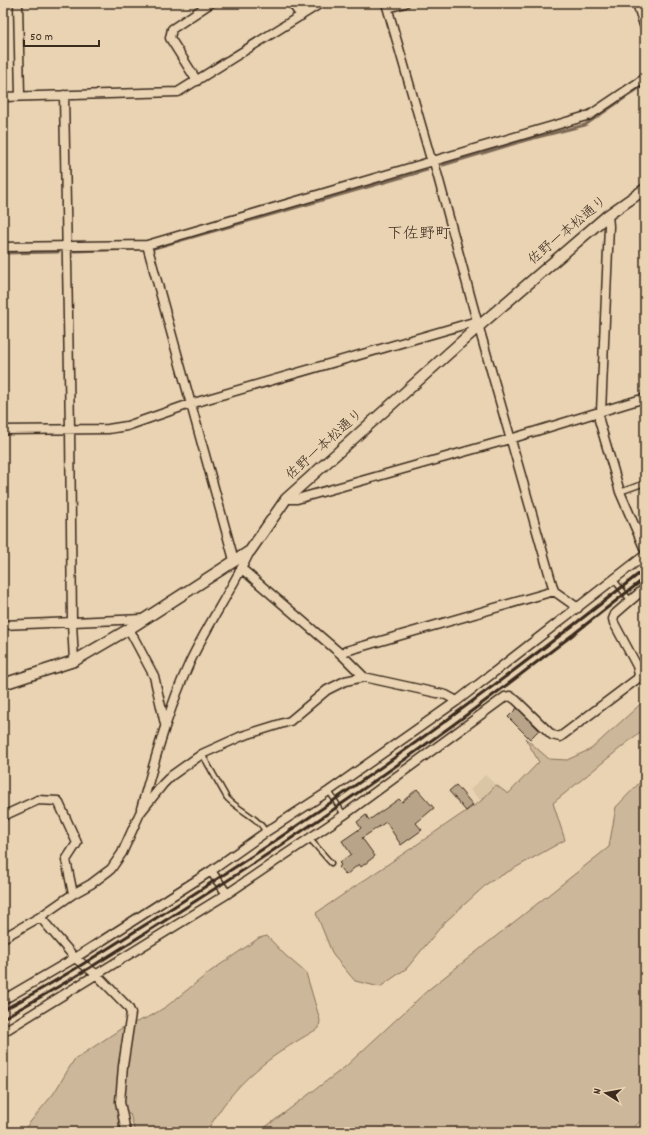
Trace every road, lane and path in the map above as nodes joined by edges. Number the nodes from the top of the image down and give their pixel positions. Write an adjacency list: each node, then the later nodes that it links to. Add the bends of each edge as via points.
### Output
1 (18, 3): 13 (street)
2 (211, 3): 11 (street, via 172,29 170,38)
3 (292, 3): 8 (street)
4 (321, 3): 8 (street)
5 (405, 3): 7 (street)
6 (638, 3): 9 (street)
7 (387, 5): 15 (street, via 430,156)
8 (301, 16): 11 (street)
9 (644, 21)
10 (645, 78): 15 (street, via 590,115)
11 (197, 81): 14 (street, via 178,92)
12 (3, 96): 13 (street)
13 (20, 96): 14 (street)
14 (64, 96): 19 (street)
15 (434, 162): 18 (street); 21 (street)
16 (645, 189): 17 (street, 佐野一本松通り)
17 (608, 215): 21 (street, 佐野一本松通り); 24 (street)
18 (147, 245): 19 (street); 23 (street)
19 (66, 246): 20 (street); 25 (street)
20 (3, 247)
21 (478, 323): 23 (street); 27 (street); 30 (street, 佐野一本松通り)
22 (645, 398): 24 (street)
23 (190, 404): 25 (street, via 127,426); 34 (street)
24 (600, 413): 27 (street); 29 (street, via 599,420)
25 (70, 429): 26 (street); 42 (street)
26 (3, 430)
27 (510, 439): 30 (street, via 297,499); 38 (street)
28 (645, 483): 29 (lane)
29 (620, 492): 31 (street)
30 (286, 499): 32 (street, 佐野一本松通り)
31 (645, 550)
32 (250, 551): 34 (street, 佐野一本松通り); 35 (street)
33 (645, 555): 36 (street)
34 (234, 560): 41 (street, 佐野一本松通り)
35 (242, 569): 45 (street); 50 (street, via 190,662)
36 (614, 580): 39 (lane); 40 (street)
37 (645, 588): 39 (street)
38 (554, 591): 40 (street); 45 (street, via 346,651)
39 (630, 600): 54 (street, via 613,619 639,675 560,737 552,735 516,700 510,696 505,697)
40 (578, 608): 49 (street)
41 (144, 619): 42 (street); 44 (street, 佐野一本松通り)
42 (72, 623): 43 (street); 46 (street)
43 (3, 625)
44 (129, 629): 46 (street, 佐野一本松通り); 50 (street, via 154,676)
45 (342, 655): 47 (street)
46 (74, 661): 48 (street, 佐野一本松通り)
47 (364, 677): 49 (street, via 446,695); 51 (street, via 336,684 290,722 242,736)
48 (3, 684)
49 (457, 701): 52 (street)
50 (165, 725): 53 (street)
51 (202, 754): 53 (street, via 171,776); 56 (lane, via 231,803 261,825)
52 (329, 791): 54 (lane); 56 (street)
53 (140, 813): 60 (street, via 122,853 110,868 91,884)
54 (344, 815): 57 (street)
55 (3, 816): 60 (street, via 38,800 58,801 77,843 66,860)
56 (266, 832): 59 (street)
57 (309, 838): 58 (lane); 61 (street)
58 (331, 863)
59 (211, 871): 61 (street); 64 (street)
60 (73, 894): 62 (street)
61 (227, 894): 65 (street)
62 (40, 917): 63 (street); 64 (street)
63 (3, 938)
64 (75, 958): 65 (street); 66 (street)
65 (97, 975): 67 (street); 70 (street, via 131,1013 120,1102)
66 (3, 1000)
67 (3, 1032)
68 (7, 1075): 69 (path)
69 (3, 1077)
70 (126, 1132)

